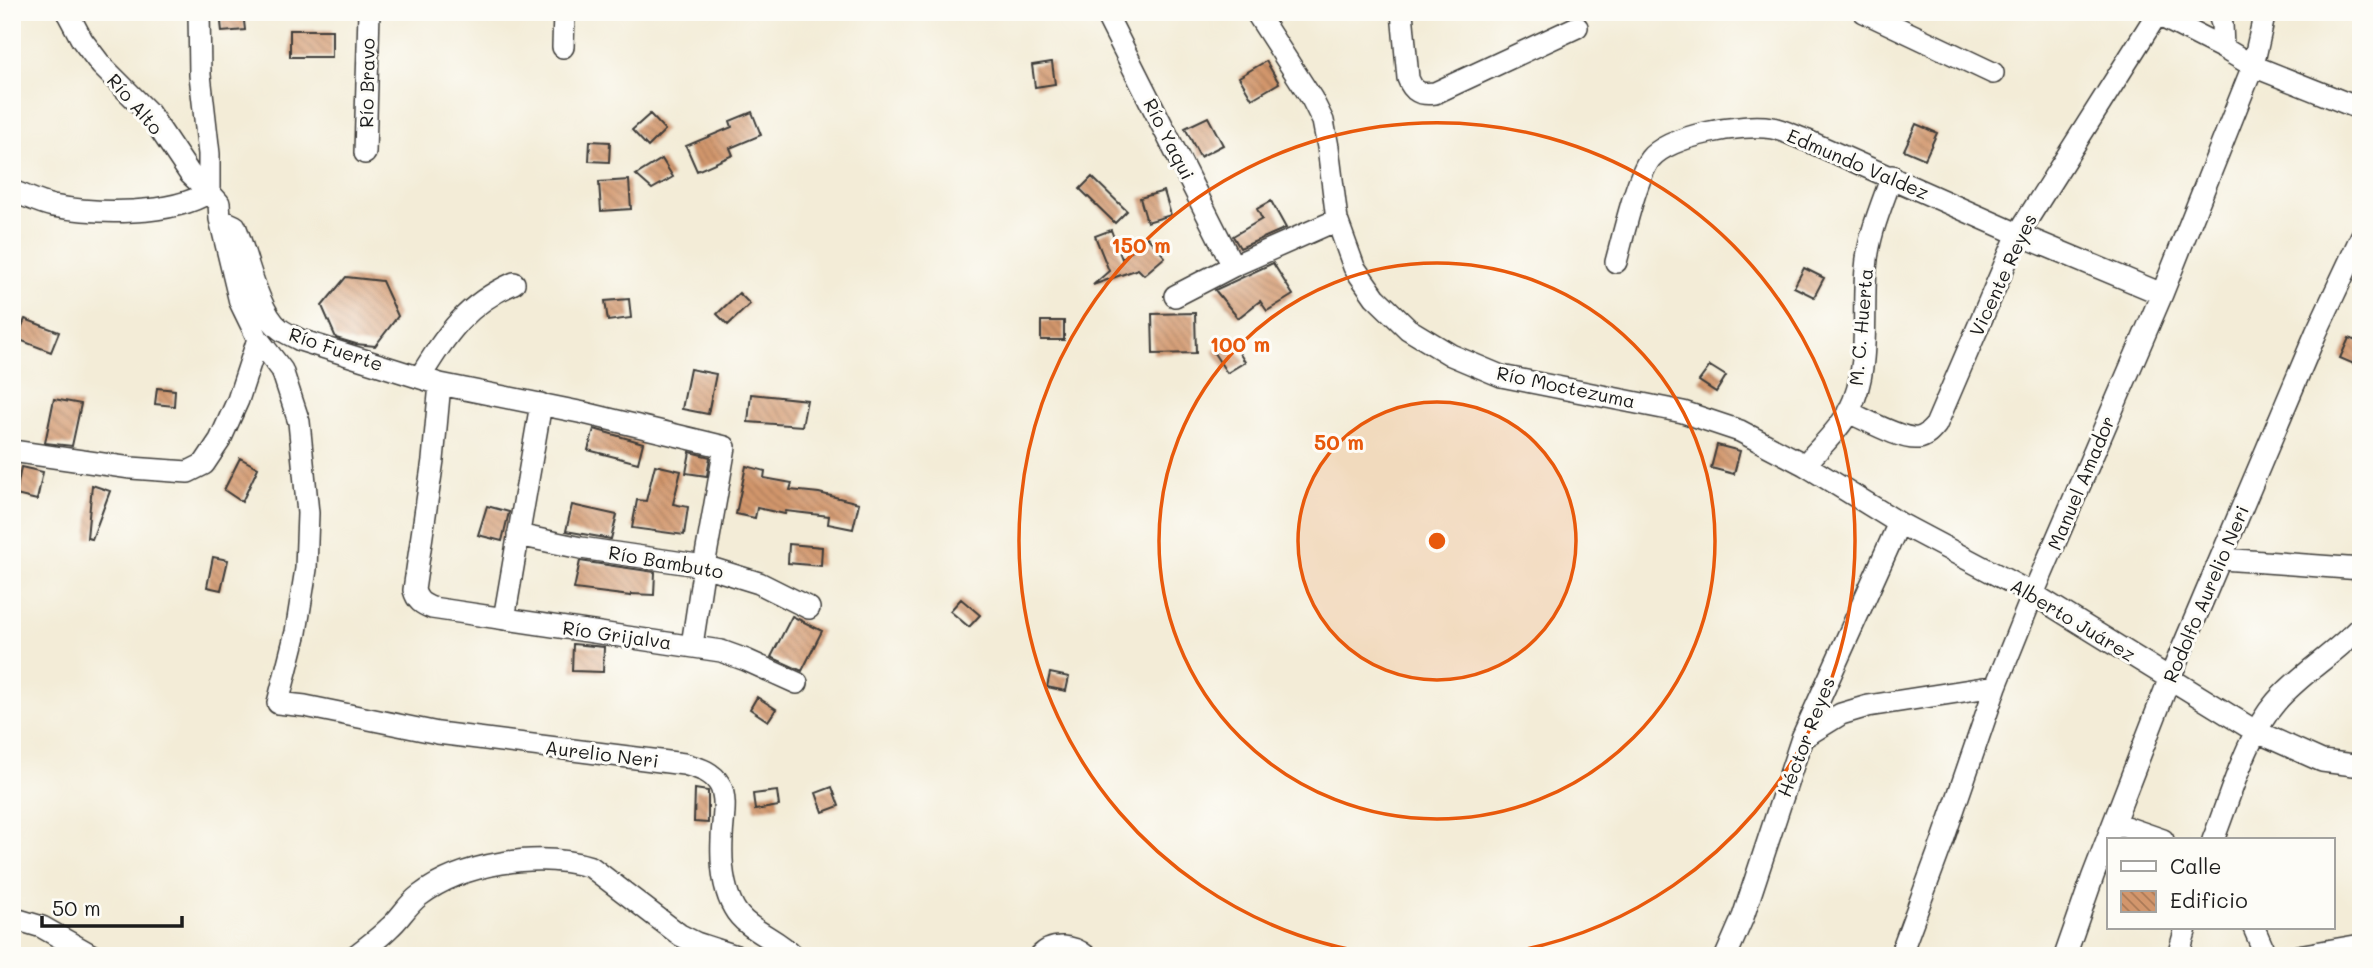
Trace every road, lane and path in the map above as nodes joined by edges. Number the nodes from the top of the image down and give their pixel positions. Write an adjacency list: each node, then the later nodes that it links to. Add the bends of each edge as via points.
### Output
1 (67, 12): 21 (street, Río Alto, via 82,40 149,113 190,174)
2 (199, 12): 21 (street, Río Fuerte)
3 (369, 12): 18 (street, Río Bravo)
4 (564, 12): 13 (street)
5 (1105, 12): 27 (street, Río Yaqui)
6 (1256, 12): 23 (street, Río Moctezuma, via 1323,121)
7 (1402, 12): 12 (street, via 1408,78 1412,88 1424,95)
8 (1864, 12): 16 (street)
9 (2218, 12): 14 (street)
10 (2265, 12): 15 (street, Manuel Amador)
11 (2155, 13): 14 (street); 24 (street, Vicente Reyes)
12 (1577, 27)
13 (563, 47)
14 (2223, 48): 15 (street)
15 (2253, 66): 17 (street); 29 (street, Manuel Amador)
16 (1993, 73)
17 (2361, 108)
18 (365, 153)
19 (1892, 176): 24 (street, Edmundo Valdez); 26 (street, Edmundo Valdez, via 1772,128 1743,127 1680,141 1650,158); 35 (street, M. C. Huerta, via 1870,239 1861,365)
20 (12, 191): 21 (street, via 51,205 85,210 162,207)
21 (209, 192): 22 (street, Río Fuerte, via 219,203)
22 (220, 219): 31 (street, via 240,302); 32 (street, Río Fuerte, via 235,226 260,301 279,329 300,340)
23 (1337, 220): 27 (street); 37 (street, Río Moctezuma, via 1354,267 1375,297 1408,329 1451,355 1501,376 1683,412 1740,431)
24 (2018, 234): 29 (street, Edmundo Valdez); 35 (street, Vicente Reyes, via 1936,425 1928,434 1906,437)
25 (2361, 237): 40 (street, Rodolfo Aurelio Neri)
26 (1616, 262)
27 (1233, 266): 30 (street)
28 (514, 283): 32 (street, via 469,311)
29 (2162, 294): 43 (street, Manuel Amador)
30 (1175, 296)
31 (258, 339): 36 (street, via 239,400 220,440 204,464 188,472); 66 (street, Aurelio Neri, via 282,370 299,422 308,513 306,569 278,703 438,733 704,769 724,797 725,878 735,912)
32 (419, 377): 33 (street, Río Fuerte)
33 (440, 384): 34 (street, Río Fuerte); 45 (street, Río Grijalva, via 416,598 432,608)
34 (541, 404): 39 (street); 41 (street, Río Fuerte, via 725,447)
35 (1849, 412): 37 (street, M. C. Huerta)
36 (12, 451)
37 (1805, 465): 38 (street, Río Moctezuma)
38 (1899, 523): 43 (street, Alberto Juárez); 52 (street, Héctor Reyes)
39 (518, 534): 41 (street, Río Bambuto); 45 (street)
40 (2222, 559): 42 (street); 48 (street, Rodolfo Aurelio Neri)
41 (704, 566): 44 (street, Río Bambuto, via 759,583); 47 (street)
42 (2361, 569)
43 (2033, 594): 48 (street, Alberto Juárez); 50 (street, Manuel Amador)
44 (809, 608)
45 (503, 619): 47 (street, Río Grijalva)
46 (2361, 625): 51 (street, via 2300,676)
47 (692, 645): 49 (street, Río Grijalva, via 746,660)
48 (2169, 680): 51 (street, Alberto Juárez); 54 (street, Rodolfo Aurelio Neri)
49 (797, 683)
50 (1996, 686): 52 (street, via 1868,706 1841,714); 70 (street, Manuel Amador)
51 (2255, 732): 53 (street, Alberto Juárez, via 2322,761); 57 (street)
52 (1802, 738): 69 (street, Héctor Reyes)
53 (2361, 764)
54 (2114, 823): 55 (street, Rodolfo Aurelio Neri); 56 (street)
55 (2108, 838)
56 (2157, 838)
57 (2214, 838)
58 (2107, 842): 71 (street, Rodolfo Aurelio Neri)
59 (12, 918): 63 (street, via 42,927)
60 (2185, 930): 72 (street)
61 (2255, 930): 73 (street)
62 (2361, 945): 74 (street)
63 (93, 956)
64 (355, 956): 65 (street, via 444,879 502,864 553,860 590,867 680,935)
65 (736, 956)
66 (793, 956)
67 (1040, 956): 68 (street, via 1056,947 1070,947)
68 (1086, 956)
69 (1726, 956)
70 (1900, 956)
71 (2065, 956)
72 (2178, 956)
73 (2266, 956)
74 (2298, 956)

